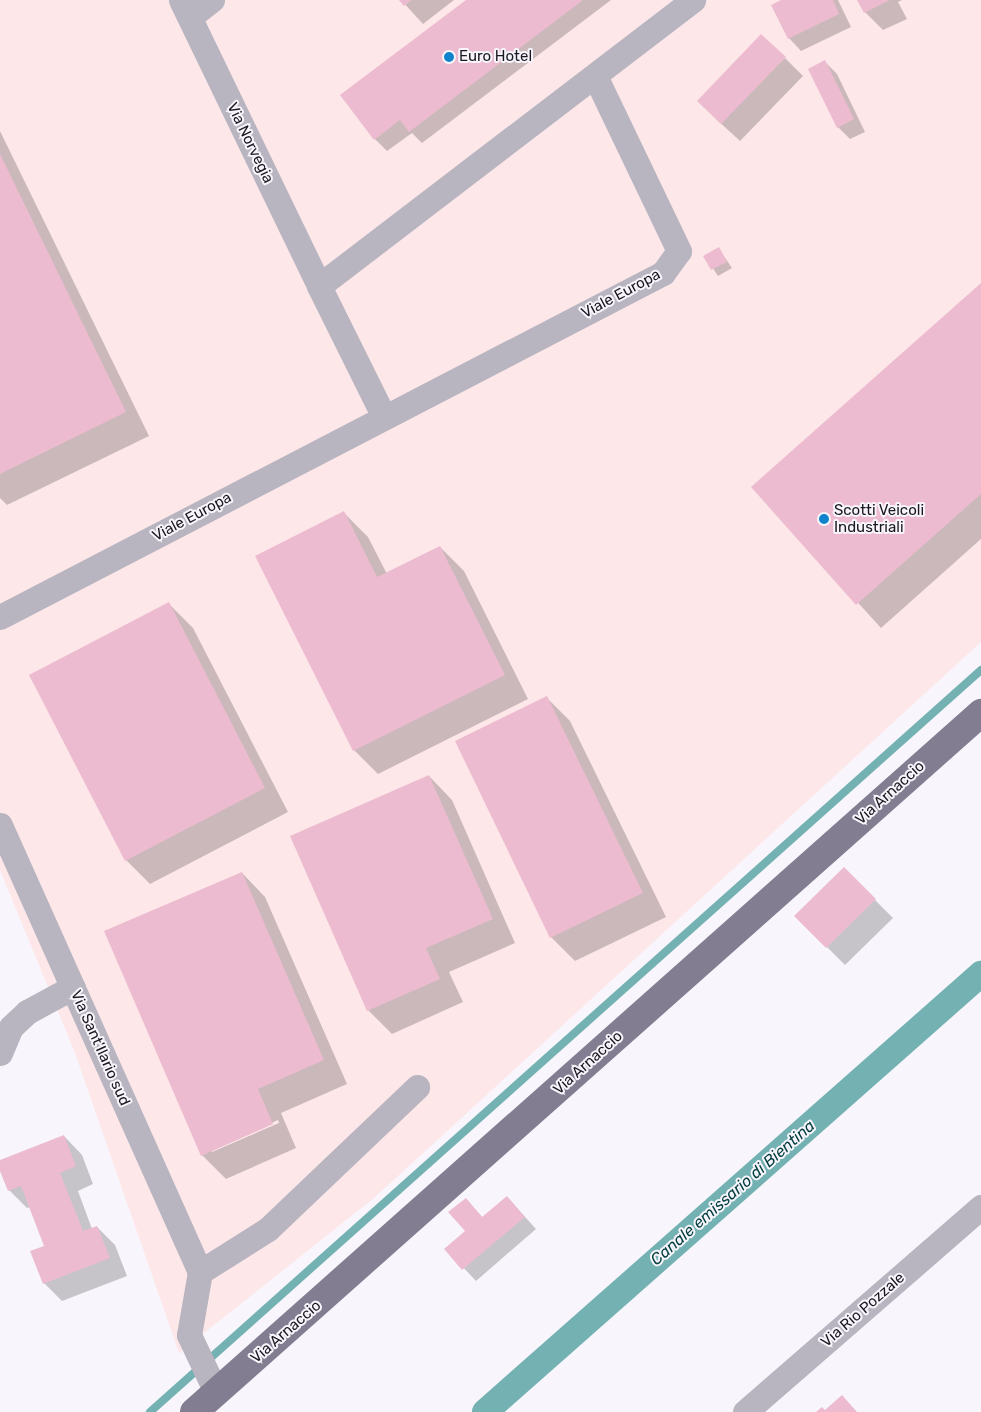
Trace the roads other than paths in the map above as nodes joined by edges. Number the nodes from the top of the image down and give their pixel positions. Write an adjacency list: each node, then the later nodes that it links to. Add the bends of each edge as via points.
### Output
1 (212, 0): 3 (street)
2 (693, 0): 4 (street)
3 (185, 9): 5 (street, Via Norvegia)
4 (595, 76): 5 (street); 6 (street, Viale Europa, via 679,250 663,273)
5 (319, 286): 6 (street)
6 (384, 417): 7 (street, Viale Europa)
7 (0, 617)
8 (981, 713): 15 (main road, Via Arnaccio)
9 (0, 825): 10 (street, Via Sant'Ilario sud)
10 (72, 987): 11 (street, via 27,1012 11,1027); 14 (street, Via Sant'Ilario sud)
11 (0, 1053)
12 (417, 1087): 14 (street, via 268,1230)
13 (981, 1207): 17 (street, Via Rio Pozzale)
14 (200, 1272): 15 (street, via 189,1335)
15 (213, 1385): 16 (main road, Via Arnaccio)
16 (194, 1412)
17 (745, 1412)

